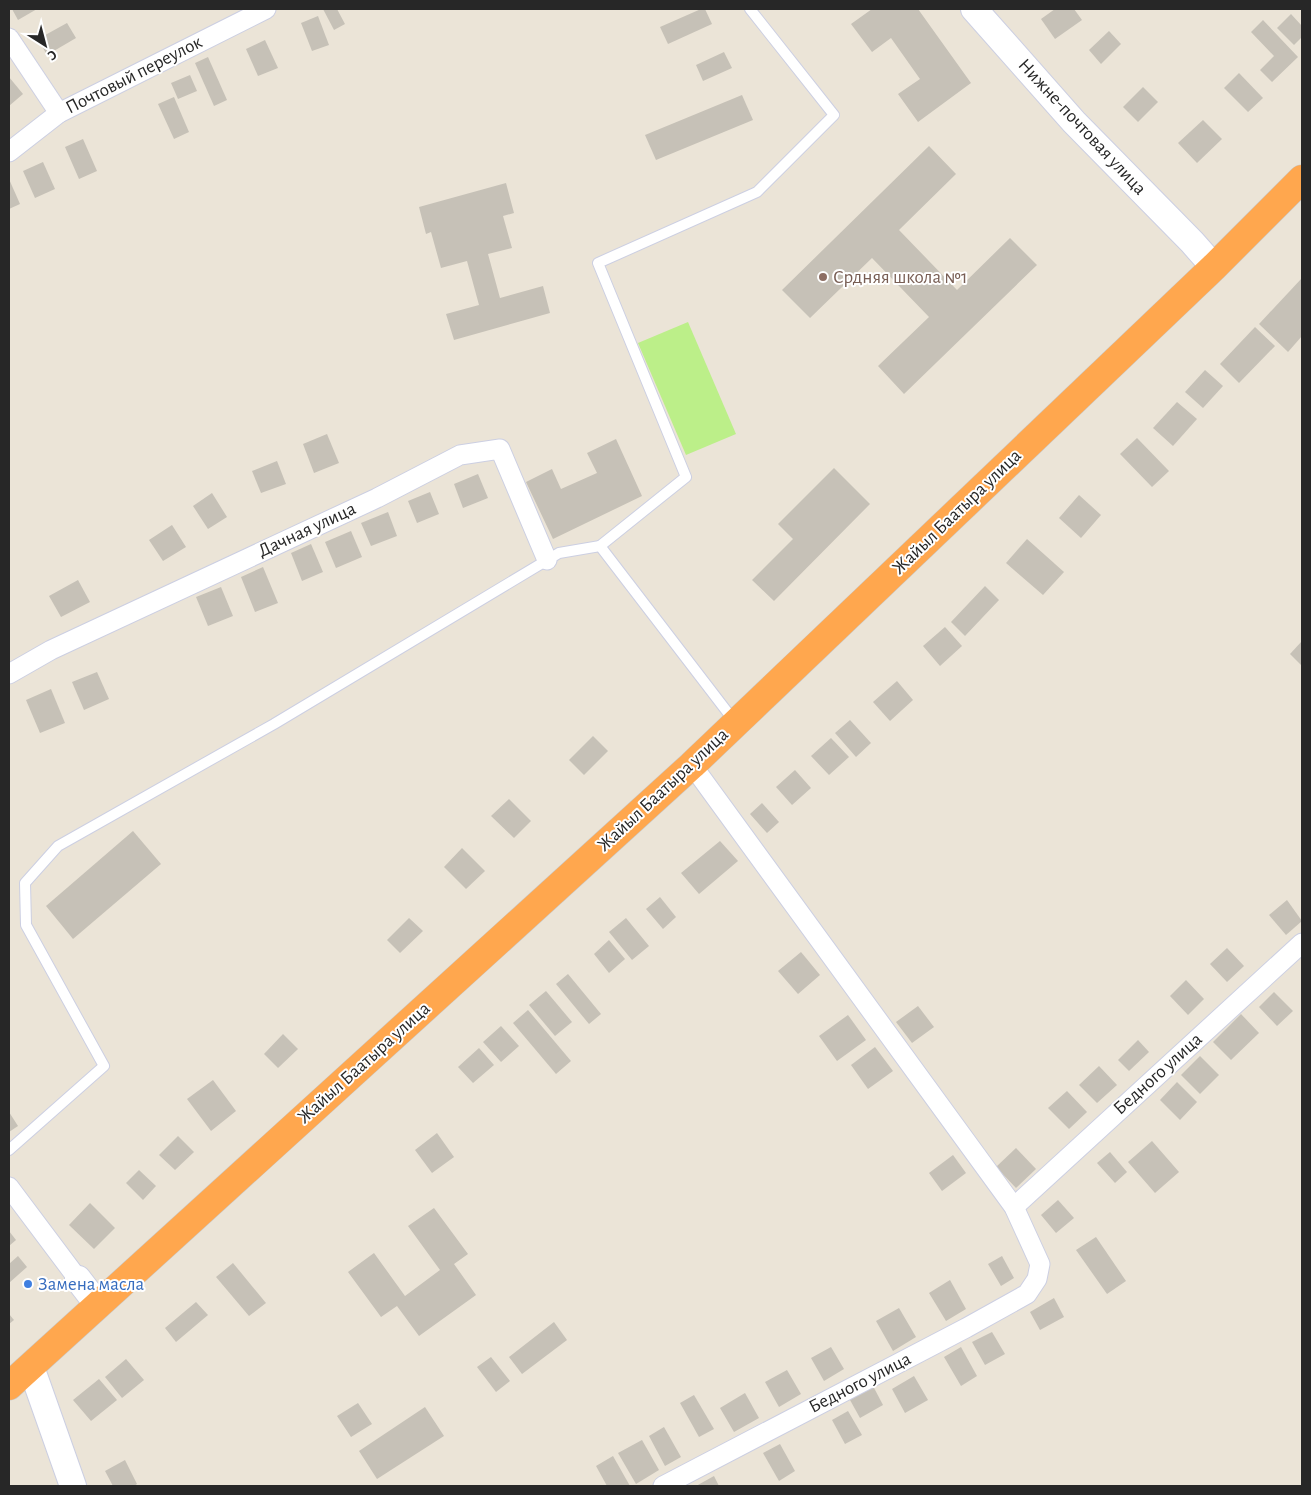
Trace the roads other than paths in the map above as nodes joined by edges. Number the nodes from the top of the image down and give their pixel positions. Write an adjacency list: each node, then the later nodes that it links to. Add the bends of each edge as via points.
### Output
1 (266, 9): 5 (street, Почтовый переулок)
2 (750, 9): 9 (lane, via 834,115 757,192 598,263 686,477)
3 (974, 9): 8 (street, Нижне-почтовая улица, via 1074,122)
4 (9, 38): 5 (street)
5 (59, 113): 6 (street, Почтовый переулок)
6 (9, 152)
7 (1302, 179): 8 (highway, Жайыл Баатыра улица)
8 (1214, 267): 12 (highway, Жайыл Баатыра улица)
9 (600, 546): 10 (lane, via 559,553); 12 (lane)
10 (548, 560): 11 (street, Дачная улица, via 500,448 460,455 377,498 51,650); 15 (lane, via 274,724 58,846 25,883 26,925 104,1066)
11 (9, 674)
12 (736, 723): 13 (highway, Жайыл Баатыра улица)
13 (692, 765): 17 (street); 19 (highway, Жайыл Баатыра улица)
14 (1302, 943): 17 (street, Бедного улица)
15 (9, 1150)
16 (9, 1187): 18 (street)
17 (1014, 1207): 23 (street, Бедного улица, via 1040,1264 1037,1279 1027,1294)
18 (78, 1279): 19 (street)
19 (98, 1305): 20 (highway, Жайыл Баатыра улица)
20 (31, 1367): 21 (highway, Жайыл Баатыра улица); 22 (street)
21 (9, 1386)
22 (73, 1486)
23 (663, 1486)

